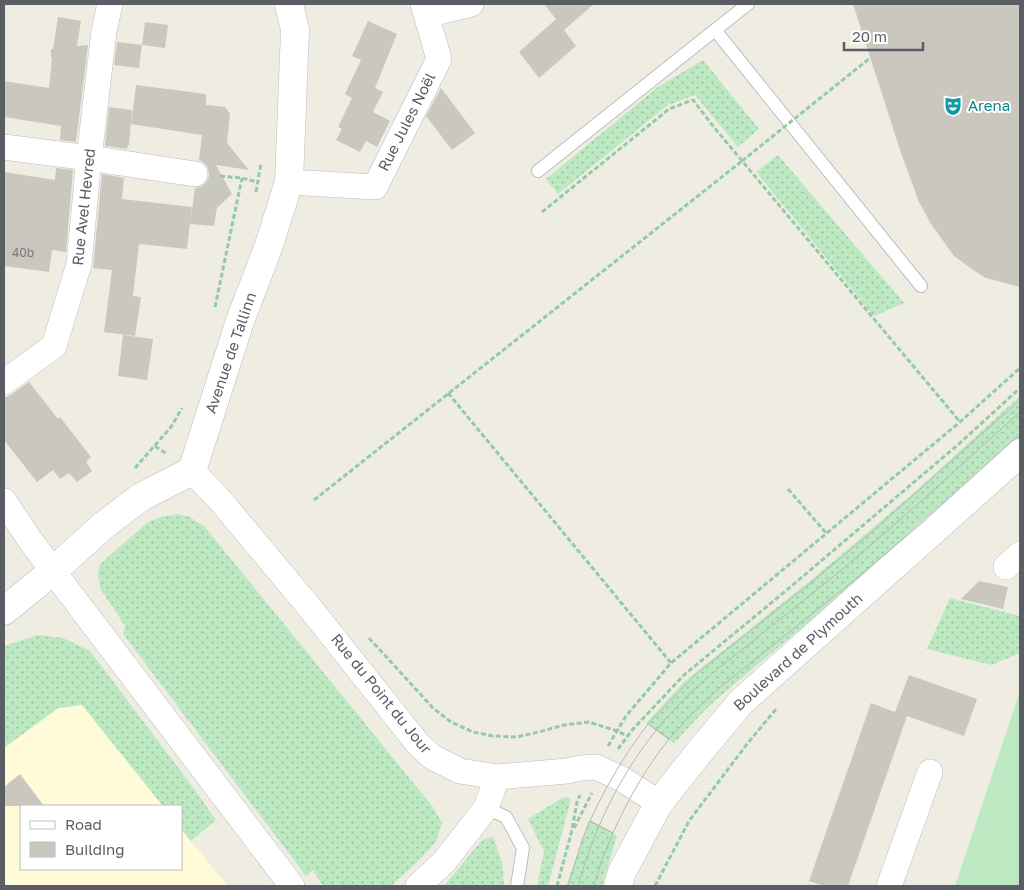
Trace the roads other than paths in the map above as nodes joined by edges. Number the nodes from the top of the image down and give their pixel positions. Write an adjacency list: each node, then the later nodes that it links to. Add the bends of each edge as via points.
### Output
1 (110, 4): 8 (street, Rue Avel Hevred)
2 (289, 4): 11 (street, Avenue de Tallinn, via 295,30)
3 (471, 4): 5 (street)
4 (748, 4): 6 (lane)
5 (424, 9): 11 (street, Rue Jules Noël, via 439,59 375,187)
6 (716, 30): 9 (lane); 12 (lane)
7 (4, 147): 8 (street)
8 (89, 158): 10 (street); 13 (street, Rue Avel Hevred, via 79,264 54,346)
9 (538, 170)
10 (195, 174)
11 (289, 182): 15 (street, Avenue de Tallinn)
12 (920, 286)
13 (4, 382)
14 (1020, 453): 21 (street, Boulevard de Plymouth, via 741,702)
15 (192, 471): 17 (street, via 140,497); 20 (street, Rue du Point du Jour, via 310,608 418,744 432,757 460,772)
16 (4, 501): 17 (street)
17 (53, 571): 18 (street); 23 (street)
18 (4, 612)
19 (930, 772): 27 (street)
20 (497, 777): 21 (street, Rue du Point du Jour, via 600,769); 22 (street)
21 (659, 803): 26 (street, Boulevard de Plymouth, via 622,872)
22 (486, 808): 24 (street, via 444,862); 25 (lane, via 506,816 523,848)
23 (292, 886)
24 (418, 886)
25 (517, 886)
26 (618, 886)
27 (889, 886)

